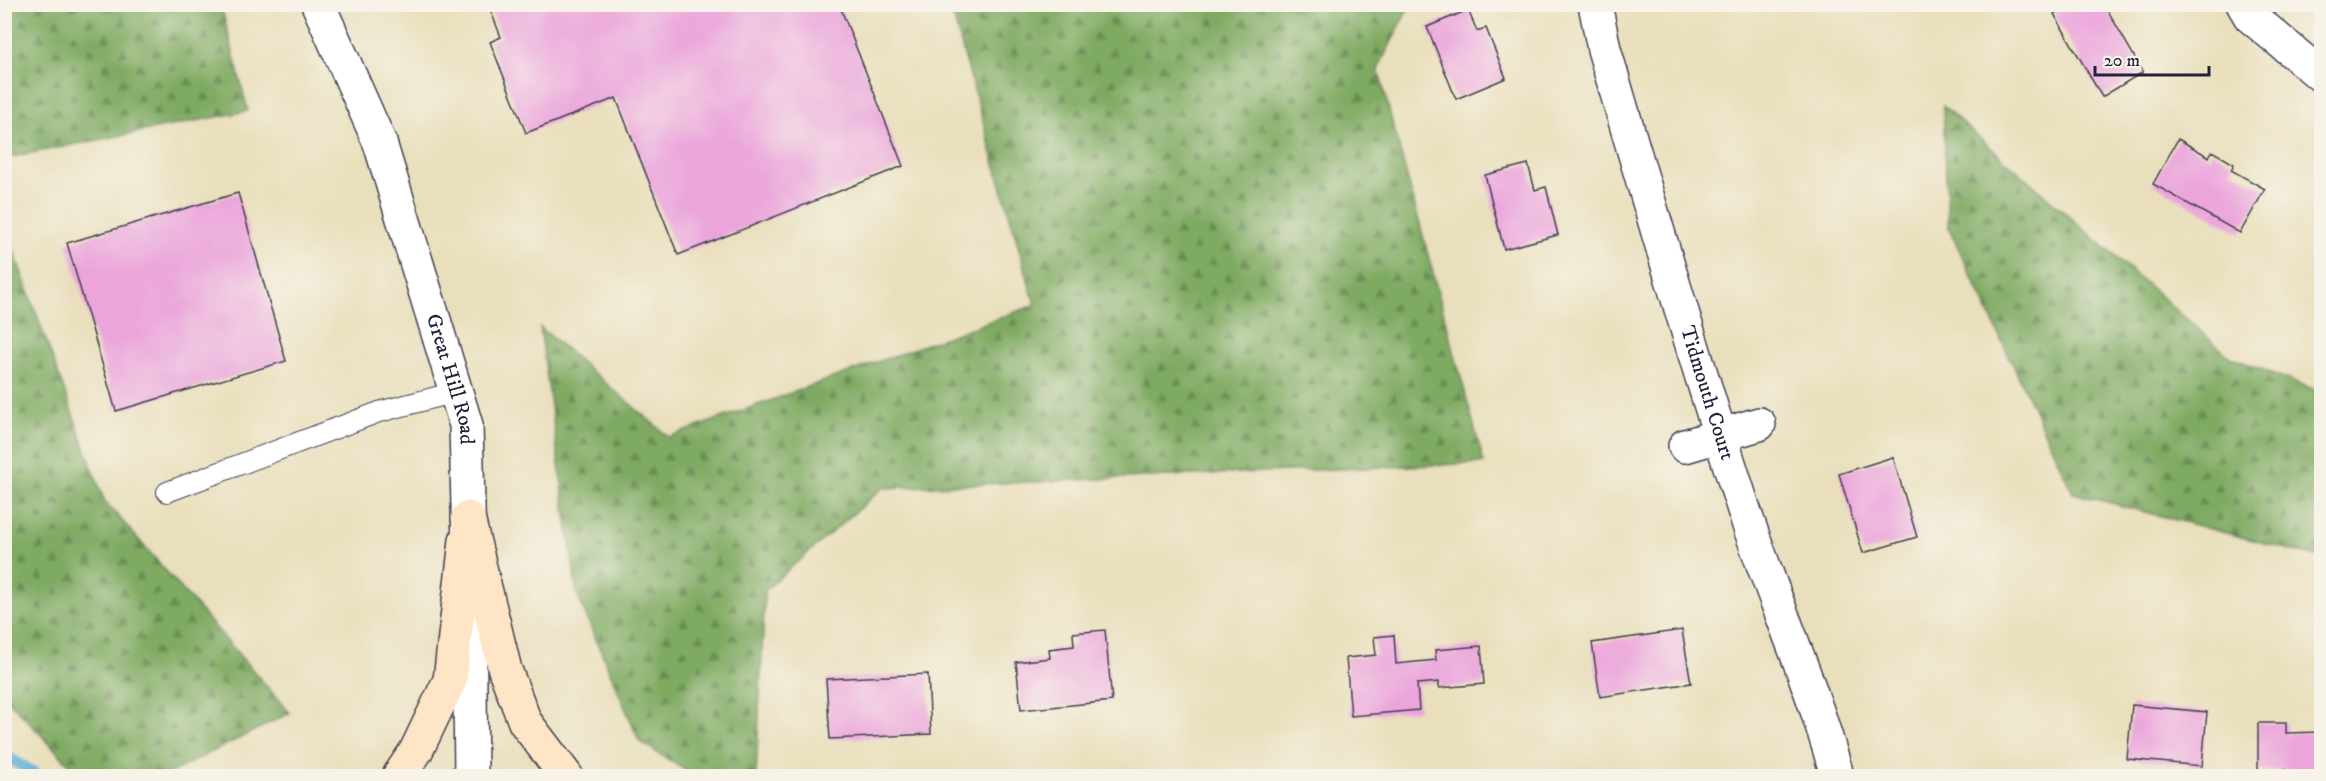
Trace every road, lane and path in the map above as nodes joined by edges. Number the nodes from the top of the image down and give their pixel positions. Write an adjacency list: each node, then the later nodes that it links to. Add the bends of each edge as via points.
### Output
1 (318, 4): 5 (street, Great Hill Road, via 380,143)
2 (1595, 4): 7 (street, Tidmouth Court, via 1604,49)
3 (2243, 4): 4 (street, via 2250,16)
4 (2322, 76)
5 (456, 392): 9 (lane, via 379,412); 10 (street, Great Hill Road, via 466,425)
6 (1759, 424): 7 (street)
7 (1720, 435): 8 (street); 14 (street, Tidmouth Court)
8 (1685, 446)
9 (167, 492)
10 (468, 518): 11 (main road, via 450,680); 12 (street, Great Hill Road); 13 (main road, via 505,670 525,722)
11 (399, 777)
12 (471, 777)
13 (566, 777)
14 (1837, 777)

